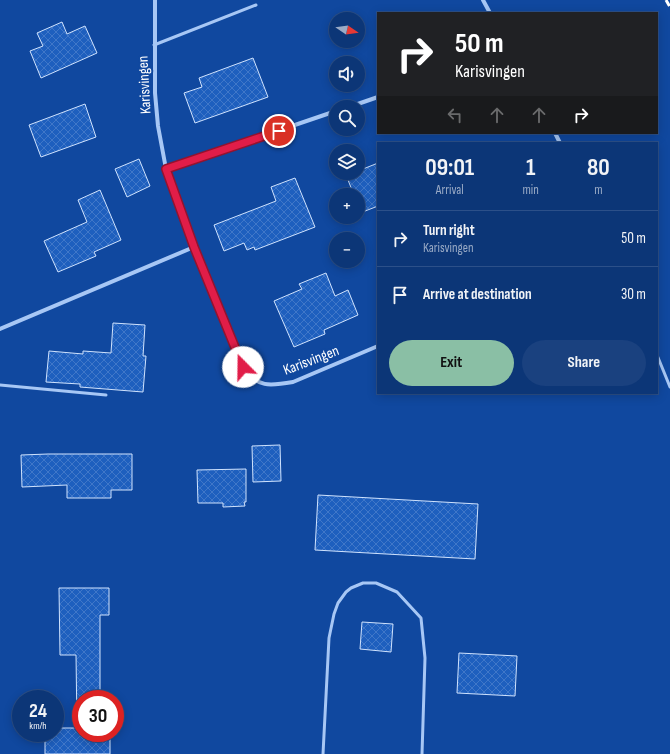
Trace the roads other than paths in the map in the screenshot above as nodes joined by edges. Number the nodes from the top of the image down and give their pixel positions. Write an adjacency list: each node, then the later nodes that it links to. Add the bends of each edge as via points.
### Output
1 (156, 0): 5 (street, Karisvingen)
2 (483, 0): 4 (street)
3 (256, 5): 5 (lane)
4 (489, 12)
5 (154, 45): 9 (street, Karisvingen, via 158,126)
6 (377, 97): 7 (street)
7 (365, 101)
8 (329, 113): 9 (street)
9 (166, 169): 10 (street, Karisvingen)
10 (194, 247): 11 (street); 12 (street, Karisvingen, via 250,379 268,385 293,382)
11 (0, 330)
12 (377, 346)
13 (658, 357): 15 (lane)
14 (0, 385): 16 (lane)
15 (670, 387)
16 (106, 395)
17 (322, 754): 18 (lane, via 329,638 334,614 346,592 363,583 376,583 397,592 421,618 425,658)
18 (422, 754)

